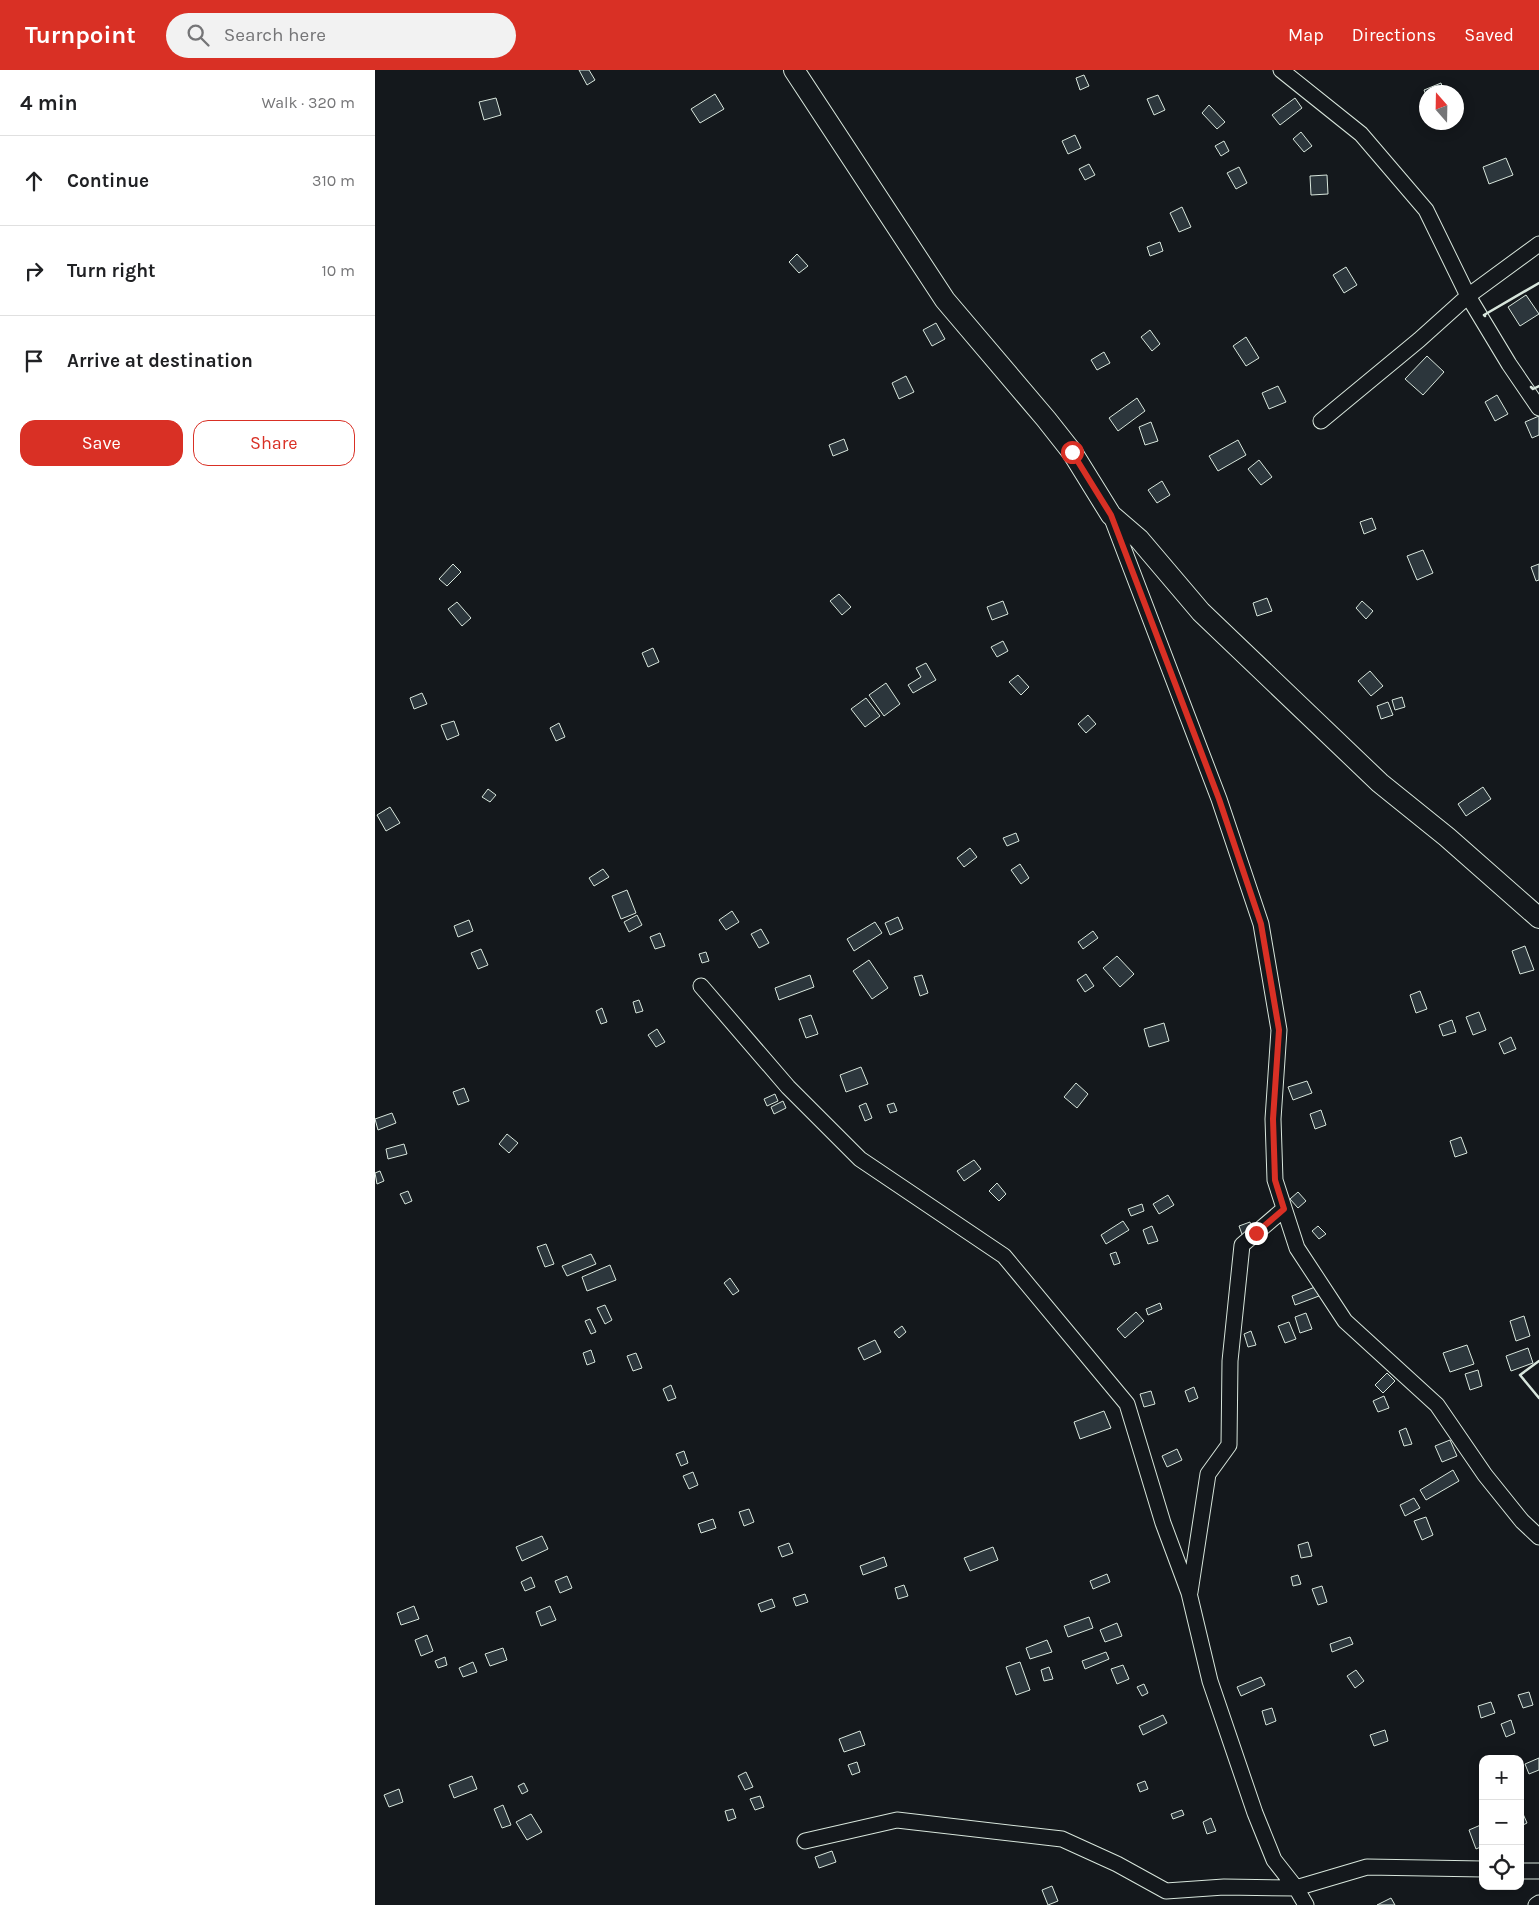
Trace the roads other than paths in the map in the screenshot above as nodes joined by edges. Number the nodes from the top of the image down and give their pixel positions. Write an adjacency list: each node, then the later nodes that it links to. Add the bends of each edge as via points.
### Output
1 (794, 70): 7 (street, via 945,300 1062,439)
2 (1281, 70): 4 (street, via 1361,134 1426,210)
3 (1539, 244): 4 (street)
4 (1468, 296): 5 (street); 6 (street)
5 (1539, 408)
6 (1321, 421)
7 (1111, 515): 8 (street, via 1139,539 1201,612 1380,783); 10 (street, via 1219,799 1261,924 1279,1030 1273,1119 1275,1180)
8 (1539, 918)
9 (701, 986): 12 (street, via 789,1087 860,1159 1004,1256 1127,1404 1163,1523)
10 (1284, 1209): 11 (street, via 1297,1248 1345,1322 1437,1405 1485,1475 1522,1522); 12 (street, via 1242,1245 1230,1361 1229,1445 1208,1474)
11 (1539, 1537)
12 (1189, 1593): 17 (street, via 1210,1681 1255,1812 1274,1860)
13 (805, 1841): 17 (street, via 897,1820 1062,1839 1166,1891 1224,1887)
14 (1479, 1869): 17 (street, via 1367,1867)
15 (1524, 1870): 16 (street)
16 (1539, 1872)
17 (1296, 1888): 18 (street)
18 (1306, 1905)

